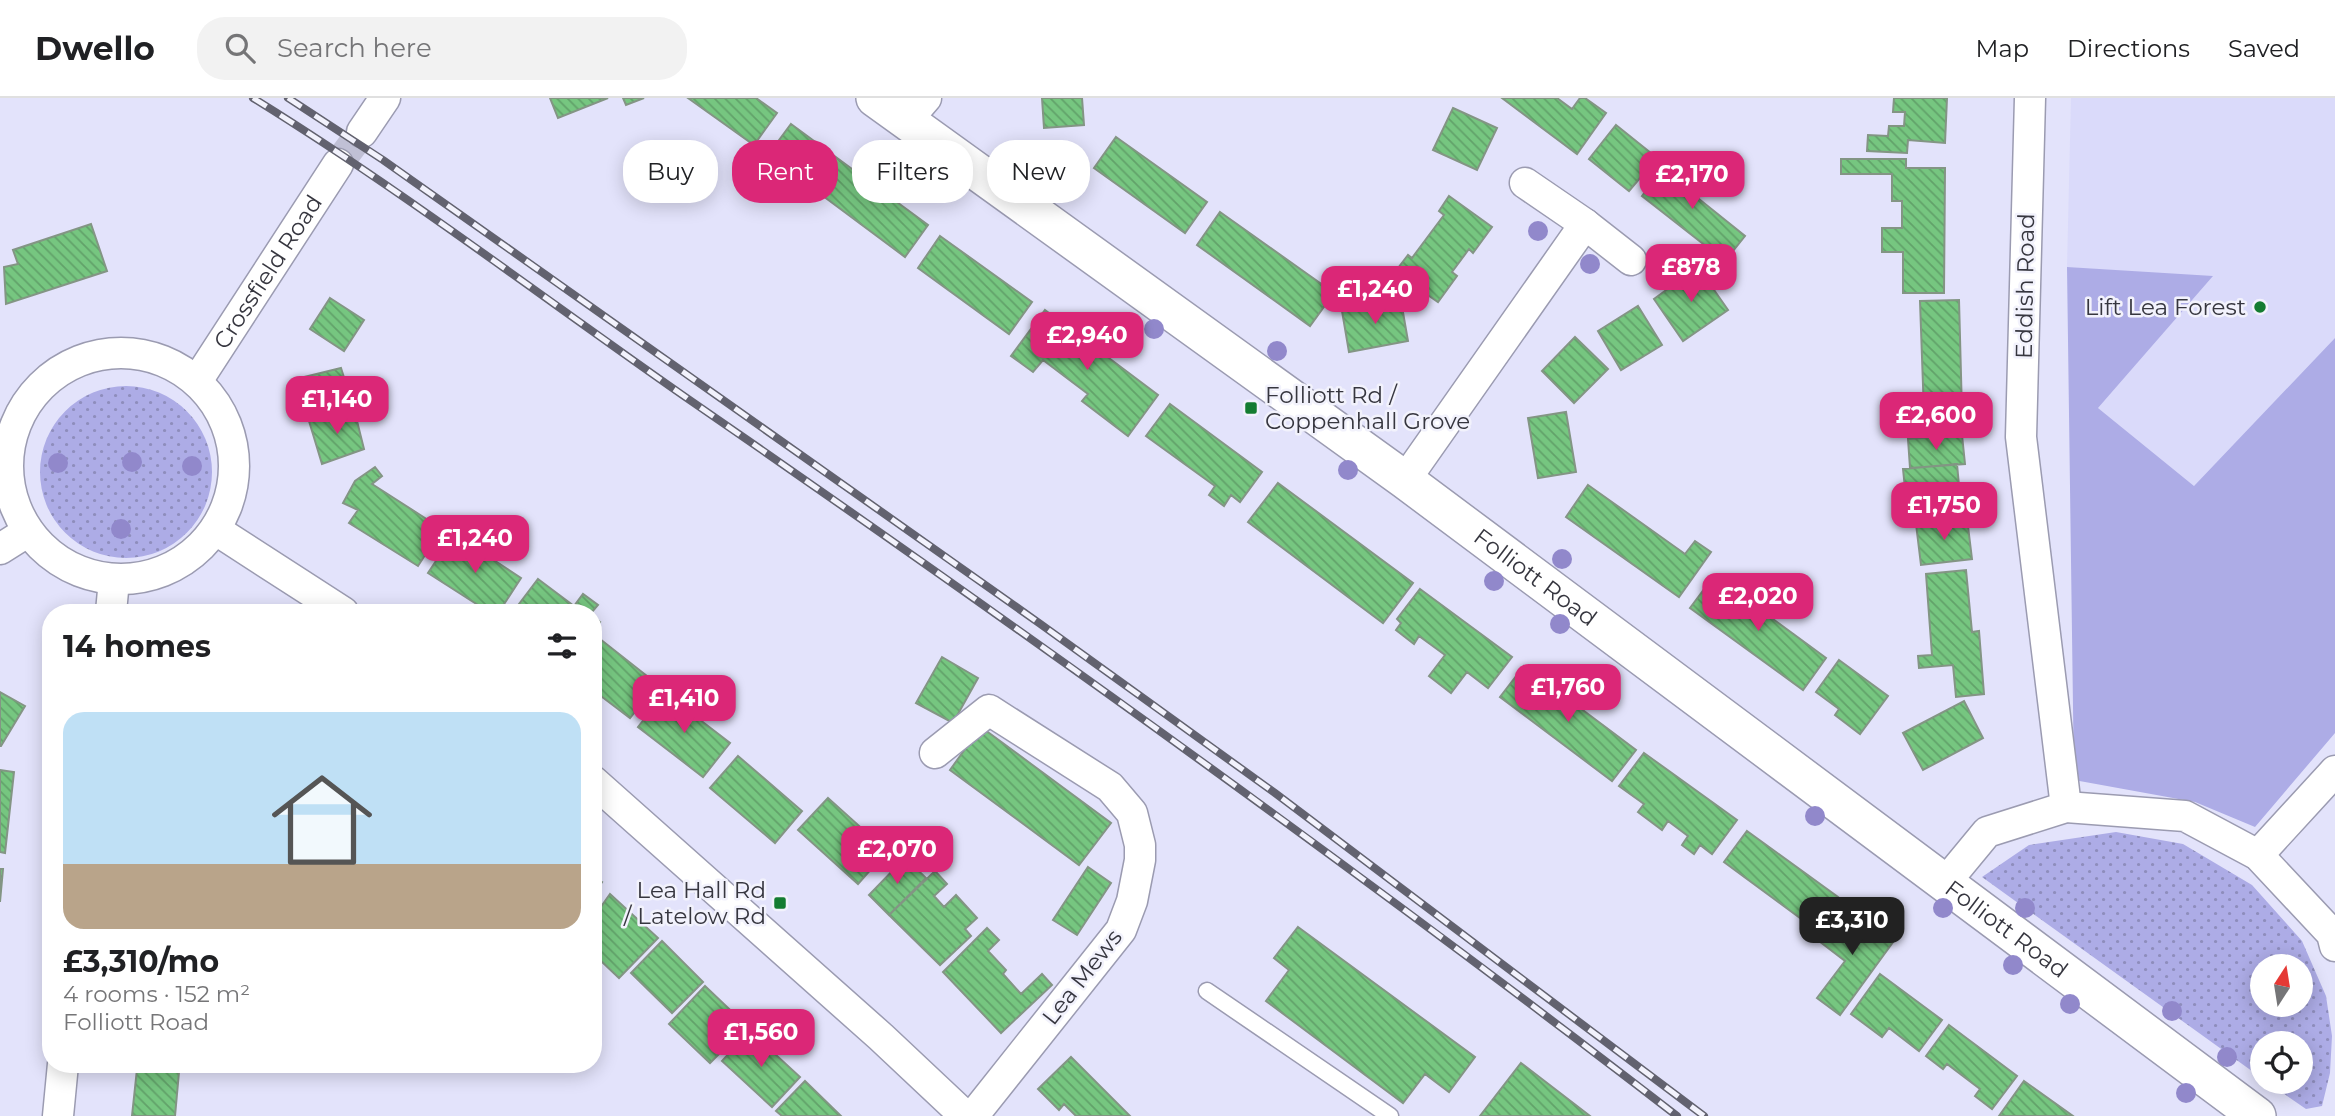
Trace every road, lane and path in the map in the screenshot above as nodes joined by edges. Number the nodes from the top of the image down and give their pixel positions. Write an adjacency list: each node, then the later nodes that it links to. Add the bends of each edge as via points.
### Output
1 (385, 98): 5 (street)
2 (875, 98): 4 (street, Folliott Road)
3 (2030, 98): 22 (street, Eddish Road, via 2021,437)
4 (916, 109): 12 (street, Folliott Road)
5 (362, 132)
6 (338, 164): 10 (street, Crossfield Road)
7 (1525, 183): 8 (street)
8 (1585, 224): 9 (street); 12 (street)
9 (1632, 260)
10 (197, 381): 11 (street, via 163,360 124,353 84,358); 13 (street, via 222,414 234,453 232,493)
11 (11, 401): 14 (street, via 9,492)
12 (1405, 480): 24 (street, Folliott Road)
13 (216, 530): 16 (street, via 188,559 153,576); 18 (street)
14 (27, 532): 15 (street); 16 (street, via 51,556 80,573)
15 (0, 549)
16 (114, 580): 17 (street)
17 (112, 604)
18 (331, 604)
19 (935, 754): 30 (street, Lea Mews, via 989,710 1110,787 1132,813 1140,845 1139,876 1121,930)
20 (2335, 771): 23 (street)
21 (602, 789): 29 (street)
22 (2066, 807): 23 (street, via 2185,817); 24 (street, via 1987,832)
23 (2258, 855): 25 (street, via 2332,934)
24 (1944, 884): 32 (street, Folliott Road)
25 (2335, 946)
26 (1207, 991): 31 (lane)
27 (62, 1073): 28 (street)
28 (58, 1116)
29 (965, 1116)
30 (973, 1116)
31 (1390, 1116)
32 (2257, 1116)

